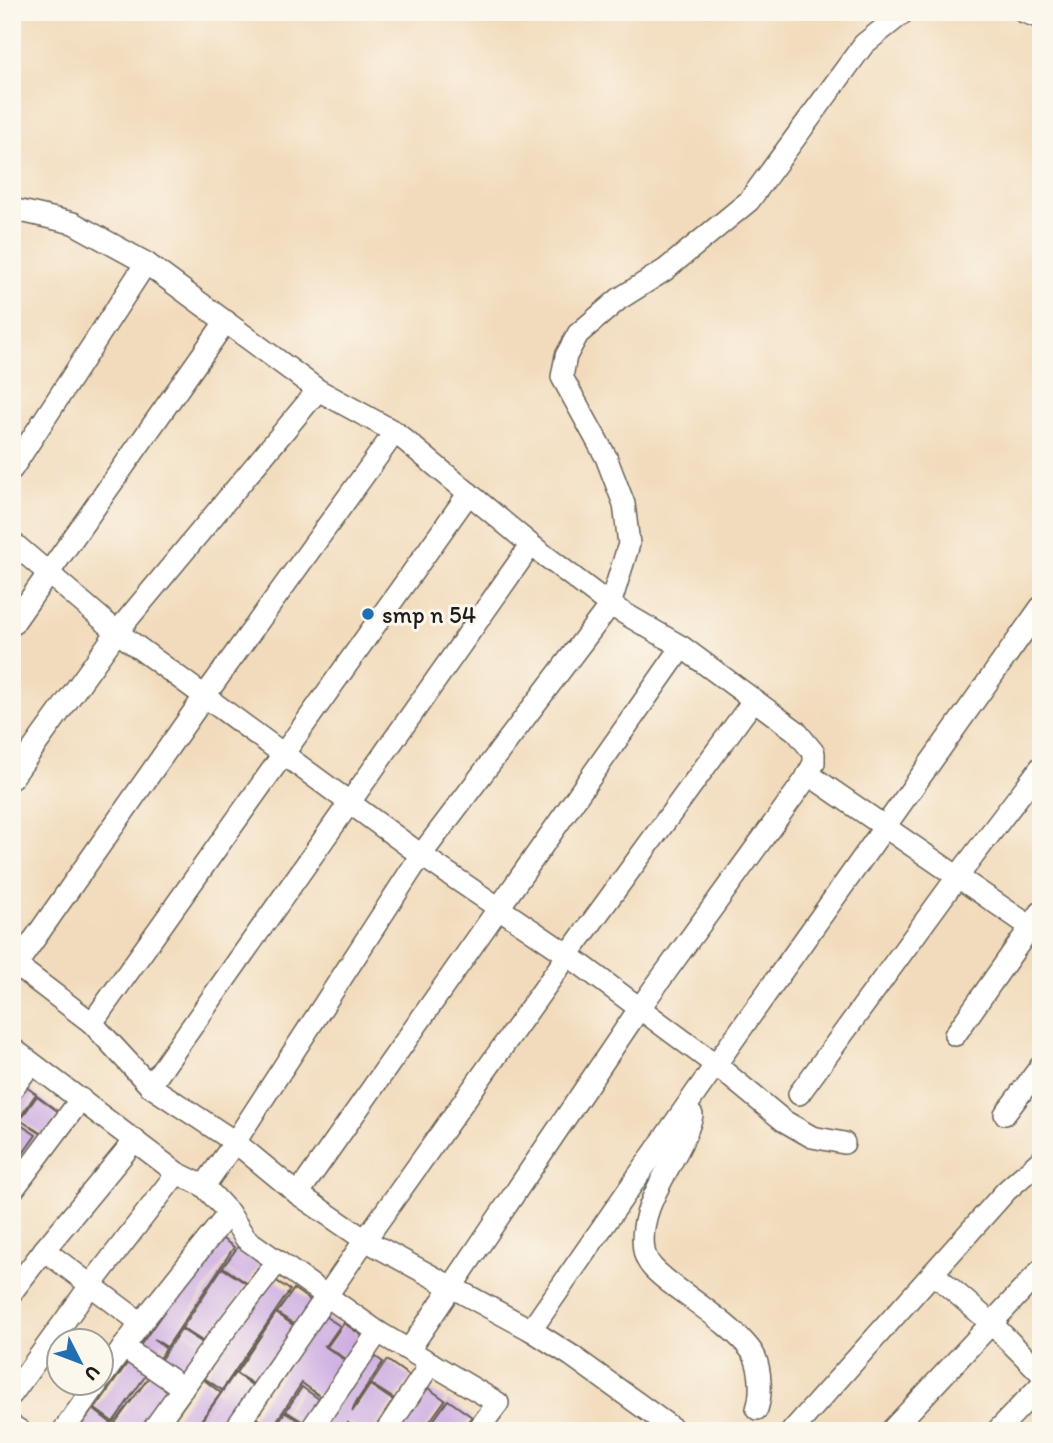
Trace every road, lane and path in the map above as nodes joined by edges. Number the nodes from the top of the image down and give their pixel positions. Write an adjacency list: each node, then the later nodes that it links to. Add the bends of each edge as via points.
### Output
1 (904, 12): 14 (street, via 864,44 749,201 665,270 609,307 578,334 566,356 562,377 606,457 624,503 629,544)
2 (1024, 12): 3 (street)
3 (1041, 18)
4 (12, 209): 5 (street, via 73,223)
5 (146, 263): 6 (street); 9 (street)
6 (226, 321): 7 (street); 13 (street)
7 (318, 390): 8 (street); 17 (street)
8 (396, 432): 10 (street); 19 (street)
9 (12, 469)
10 (469, 493): 12 (street); 21 (street)
11 (12, 542): 13 (street)
12 (531, 545): 14 (street); 25 (street)
13 (48, 575): 16 (street); 17 (street)
14 (610, 605): 18 (street); 27 (street)
15 (1041, 607): 26 (street)
16 (12, 625)
17 (117, 632): 19 (street); 24 (street)
18 (682, 647): 20 (street); 29 (street)
19 (204, 697): 21 (street); 32 (street)
20 (753, 701): 23 (street, via 810,746 814,763); 31 (street)
21 (282, 754): 25 (street); 34 (street)
22 (1041, 767): 28 (street)
23 (808, 774): 26 (street); 33 (street)
24 (12, 778)
25 (350, 803): 27 (street); 40 (street)
26 (884, 826): 28 (street); 38 (street)
27 (421, 855): 29 (street); 47 (street)
28 (958, 876): 30 (street); 43 (street)
29 (497, 908): 31 (street); 53 (street)
30 (1037, 924): 35 (street)
31 (568, 955): 33 (street); 55 (street)
32 (14, 966): 34 (street)
33 (639, 1009): 38 (street); 61 (street)
34 (92, 1023): 40 (street)
35 (955, 1035)
36 (12, 1048): 37 (street)
37 (32, 1064): 41 (street); 44 (street)
38 (716, 1065): 42 (street); 48 (street, via 784,1121 812,1137)
39 (1041, 1066): 45 (street)
40 (150, 1086): 47 (street)
41 (12, 1089)
42 (697, 1091): 66 (street); 77 (street, via 691,1120 646,1217 644,1251 652,1269 735,1334 754,1356 760,1383)
43 (799, 1094)
44 (81, 1099): 46 (street); 52 (street)
45 (1005, 1114)
46 (135, 1140): 50 (street); 56 (street)
47 (235, 1142): 51 (street); 53 (street)
48 (844, 1143)
49 (1041, 1160): 59 (street, via 1006,1191)
50 (177, 1173): 51 (street); 60 (street)
51 (204, 1185): 54 (street)
52 (12, 1191)
53 (298, 1194): 55 (street)
54 (229, 1213): 57 (street, via 246,1239); 64 (street)
55 (365, 1240): 61 (street); 63 (street)
56 (44, 1250): 60 (street); 62 (street)
57 (278, 1262): 63 (street); 74 (street)
58 (1041, 1270): 65 (street)
59 (933, 1273): 65 (street); 88 (street)
60 (90, 1286): 64 (street); 75 (street)
61 (451, 1288): 66 (street); 69 (street)
62 (12, 1292)
63 (328, 1297): 67 (street); 83 (street)
64 (141, 1323): 68 (street)
65 (991, 1324): 72 (street); 89 (street)
66 (531, 1330): 87 (street)
67 (378, 1332): 69 (street); 84 (street)
68 (123, 1347): 70 (street); 74 (street)
69 (409, 1350): 71 (street)
70 (116, 1357)
71 (431, 1363): 85 (street); 86 (street, via 498,1403)
72 (1041, 1373)
73 (1041, 1385): 79 (street)
74 (183, 1388): 82 (street)
75 (12, 1394)
76 (87, 1398): 81 (street)
77 (757, 1409)
78 (12, 1426): 80 (street)
79 (1005, 1428)
80 (19, 1431)
81 (63, 1431)
82 (152, 1431)
83 (234, 1431)
84 (310, 1431)
85 (386, 1431)
86 (477, 1431)
87 (676, 1431)
88 (792, 1431)
89 (891, 1431)

